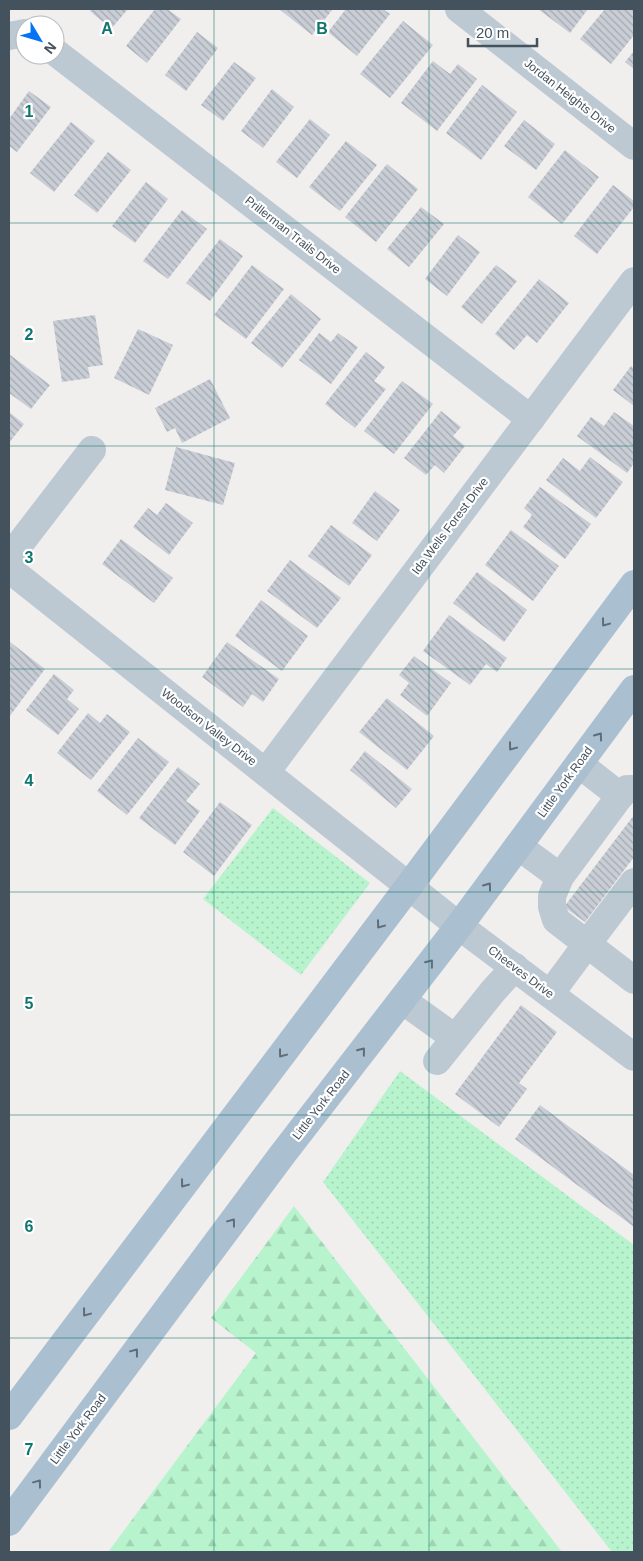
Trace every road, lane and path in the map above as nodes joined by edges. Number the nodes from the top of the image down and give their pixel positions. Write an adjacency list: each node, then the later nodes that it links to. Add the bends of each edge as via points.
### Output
1 (459, 9): 3 (street, Jordan Heights Drive)
2 (65, 60): 5 (street, Prillerman Trails Drive)
3 (634, 146)
4 (634, 280): 5 (street, Ida Wells Forest Drive)
5 (531, 419): 12 (street, Ida Wells Forest Drive)
6 (92, 450): 7 (street)
7 (9, 558)
8 (9, 568): 12 (street, Woodson Valley Drive)
9 (634, 584): 17 (main road, one-way to 17)
10 (634, 689): 11 (main road, Little York Road, one-way to 10)
11 (579, 764): 13 (street); 14 (main road, Little York Road)
12 (266, 772): 17 (street, Woodson Valley Drive)
13 (627, 793): 15 (street)
14 (518, 846): 15 (street); 18 (main road, Little York Road, one-way to 14)
15 (560, 877): 19 (street, via 552,896 556,920)
16 (634, 882): 19 (street)
17 (409, 886): 18 (street, Cheeves Drive); 27 (main road, one-way to 27)
18 (460, 926): 20 (street, Cheeves Drive); 23 (main road, Little York Road, one-way to 18)
19 (587, 944): 21 (street); 22 (street)
20 (515, 967): 22 (street, Cheeves Drive); 24 (street)
21 (634, 980)
22 (550, 994): 25 (street, Cheeves Drive)
23 (402, 1000): 24 (street); 28 (main road, Little York Road, one-way to 23, via 282,1155)
24 (455, 1038): 26 (street)
25 (631, 1049)
26 (437, 1061)
27 (9, 1416)
28 (9, 1522)

